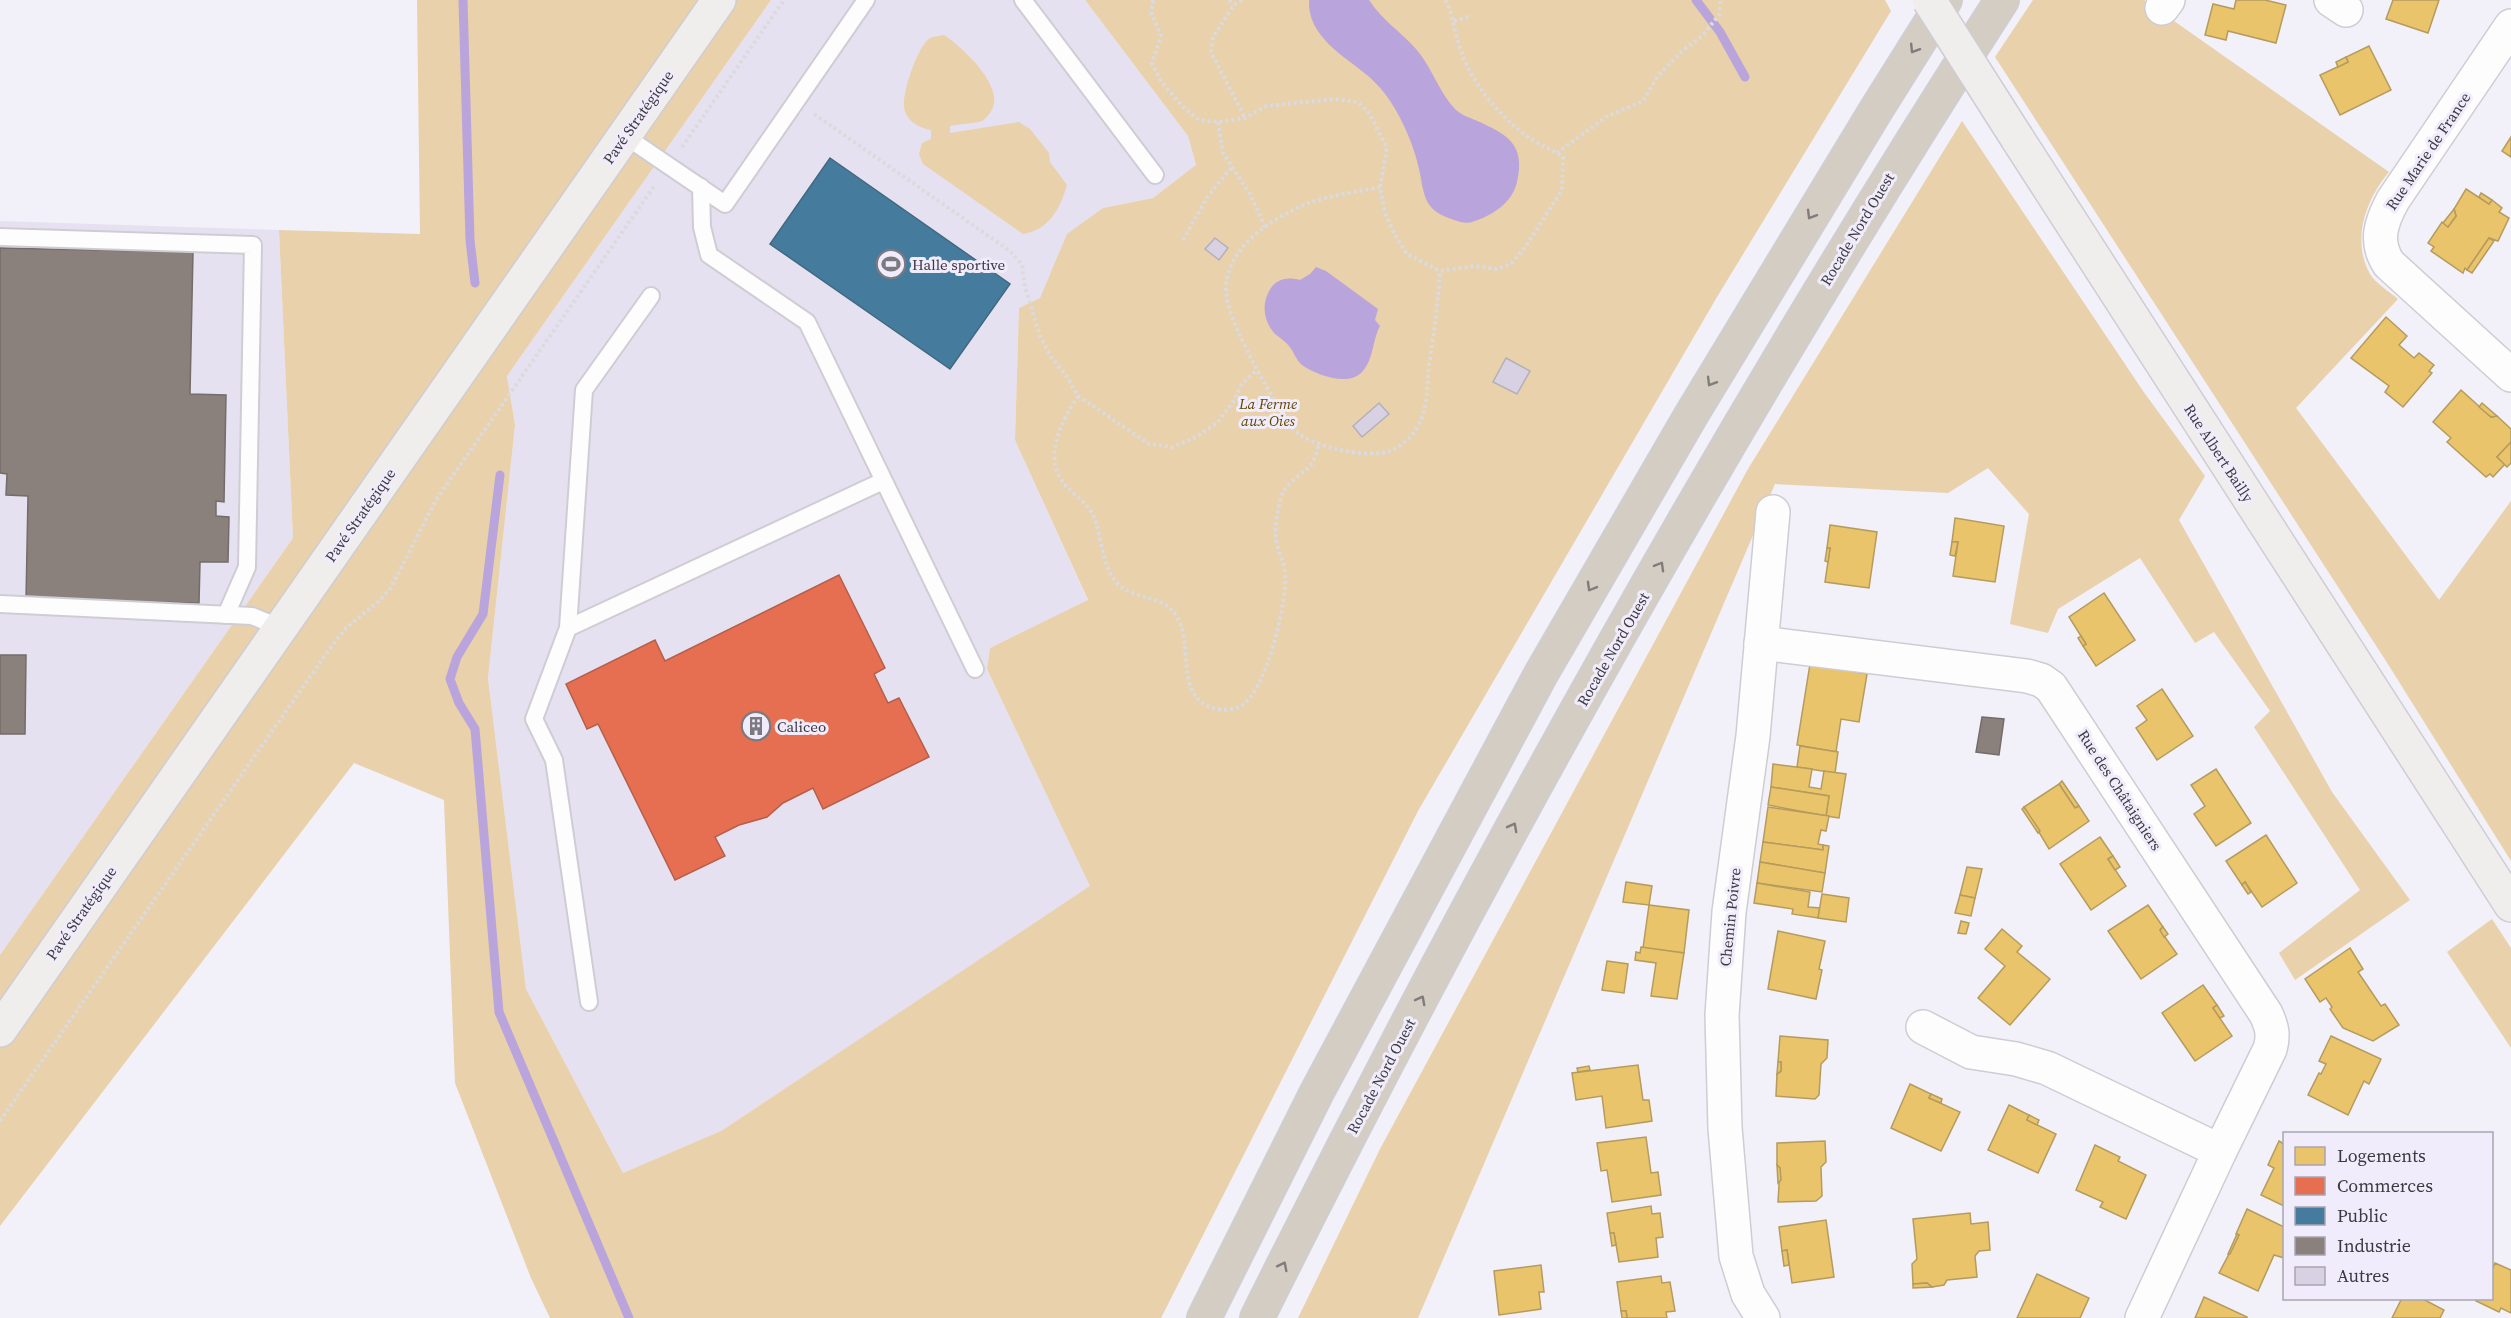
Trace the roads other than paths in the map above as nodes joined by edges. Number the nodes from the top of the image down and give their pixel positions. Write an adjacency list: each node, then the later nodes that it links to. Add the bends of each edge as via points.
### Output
1 (719, 0): 8 (main road, Pavé Stratégique)
2 (866, 0): 10 (lane, via 725,204)
3 (1023, 0): 9 (lane)
4 (1929, 0): 22 (main road, Rue Albert Bailly, bridge)
5 (1945, 0): 27 (highway, one-way to 27, via 1690,417 1541,674 1322,1082)
6 (2002, 0): 28 (highway, Rocade Nord Ouest, one-way to 6, via 1536,783 1813,303)
7 (2511, 26): 13 (street, Rue Marie de France, via 2394,200 2381,228 2380,242 2390,264)
8 (625, 136): 10 (lane); 18 (main road, Pavé Stratégique)
9 (1155, 175)
10 (701, 187): 14 (lane, via 702,227 709,255 807,322)
11 (0, 237): 17 (lane, via 253,245 247,567)
12 (651, 296): 19 (lane, via 584,390)
13 (2511, 375)
14 (883, 481): 19 (lane); 21 (lane)
15 (1773, 512): 20 (street, Chemin Poivre)
16 (0, 604): 17 (lane)
17 (226, 615): 18 (lane, via 252,616)
18 (280, 628): 25 (main road, Pavé Stratégique)
19 (568, 628): 23 (lane, via 534,719 554,760)
20 (1761, 643): 26 (street, Rue des Châtaigniers, via 2027,676 2051,687 2272,1026 2270,1049); 29 (street, Chemin Poivre, via 1753,736 1729,912 1722,1015 1725,1128 1735,1247 1741,1276)
21 (975, 669)
22 (2511, 905)
23 (589, 1002)
24 (1923, 1027): 26 (street, via 1971,1052 2047,1068)
25 (0, 1030)
26 (2220, 1151): 30 (street, Rue des Châtaigniers)
27 (1204, 1318)
28 (1257, 1318)
29 (1762, 1318)
30 (2142, 1318)

